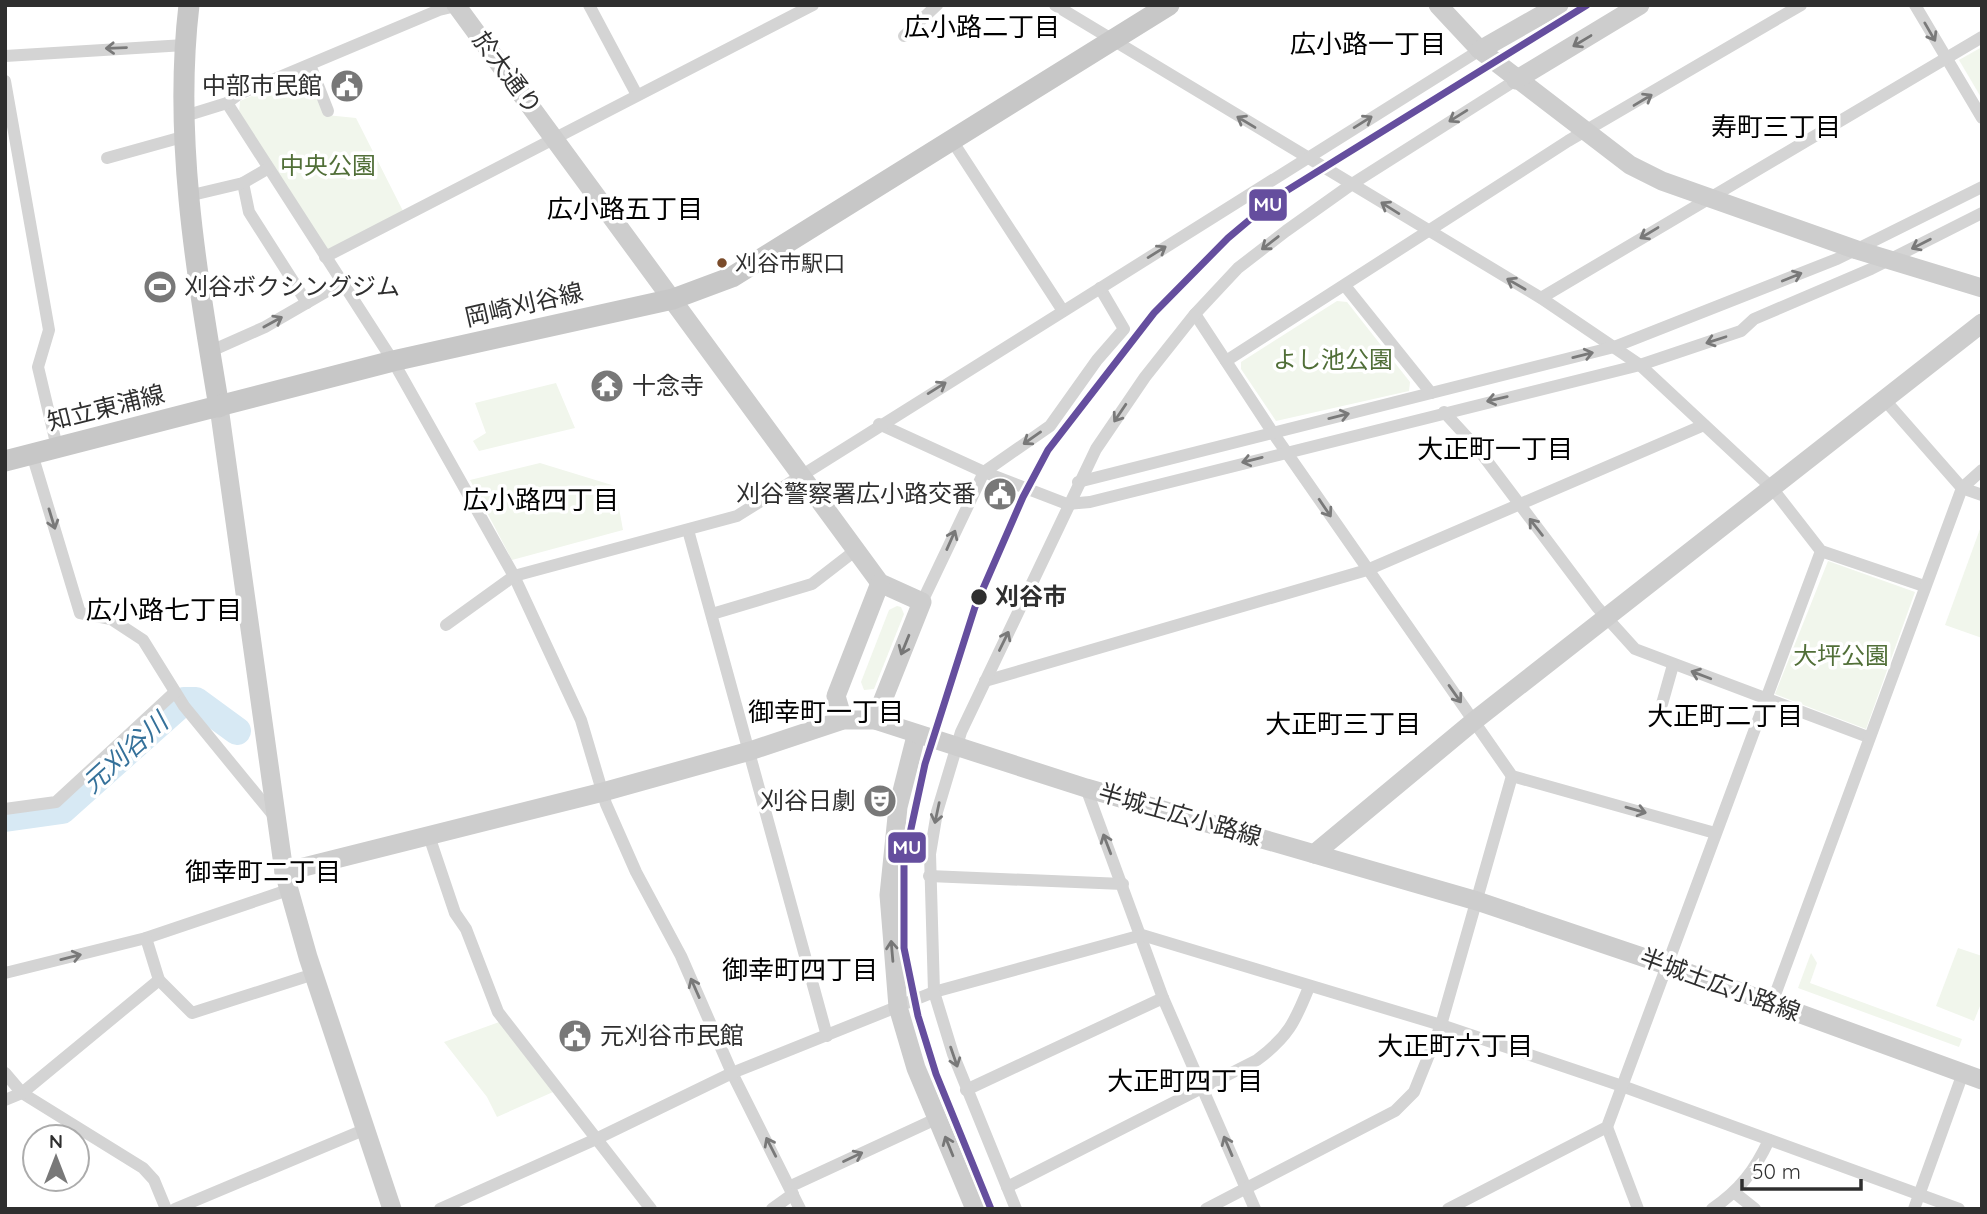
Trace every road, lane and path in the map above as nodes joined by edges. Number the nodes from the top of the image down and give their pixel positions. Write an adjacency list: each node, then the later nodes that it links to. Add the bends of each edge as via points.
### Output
1 (190, 5): 16 (main road)
2 (589, 5): 23 (street)
3 (813, 5): 23 (street)
4 (937, 5): 13 (street)
5 (1055, 5): 15 (street)
6 (1169, 5): 15 (main road, 岡崎刈谷線)
7 (1438, 5): 17 (street)
8 (1559, 5): 17 (street)
9 (1640, 5): 21 (street, one-way to 21)
10 (1801, 5): 28 (street, one-way to 10)
11 (1915, 5): 19 (street, one-way to 19)
12 (458, 6): 20 (street); 30 (street, 於大通り)
13 (904, 36)
14 (1982, 37): 19 (street)
15 (1115, 40): 29 (main road, 岡崎刈谷線); 32 (street, one-way to 15)
16 (185, 45): 18 (street, one-way to 18); 27 (main road)
17 (1479, 50): 21 (street); 32 (street, one-way to 17)
18 (5, 56)
19 (1946, 58): 26 (street); 38 (street)
20 (310, 65): 24 (street); 25 (street)
21 (1516, 80): 28 (street); 35 (street, one-way to 35)
22 (5, 81): 66 (street, via 49,330 38,367)
23 (637, 95): 30 (street)
24 (227, 103): 27 (street); 33 (street)
25 (328, 111)
26 (1982, 118)
27 (186, 126): 31 (street); 37 (main road)
28 (1583, 133): 38 (street, via 1630,165); 40 (street)
29 (951, 139): 49 (main road, 岡崎刈谷線, via 732,277); 51 (street)
30 (557, 140): 42 (street); 49 (street, 於大通り)
31 (107, 158)
32 (1304, 158): 35 (street); 46 (street, one-way to 32)
33 (267, 169): 34 (street); 42 (street)
34 (243, 183): 37 (street); 50 (street, via 249,212)
35 (1352, 184): 40 (street, one-way to 35); 52 (street, one-way to 52, via 1238,268)
36 (1982, 187): 41 (street)
37 (188, 196): 55 (main road)
38 (1708, 197): 41 (street); 48 (street, one-way to 48)
39 (1982, 213): 43 (street, one-way to 43)
40 (1429, 232): 45 (street); 48 (street, one-way to 40)
41 (1857, 250): 43 (street); 54 (street, one-way to 41)
42 (326, 257): 44 (street)
43 (1890, 259): 47 (street); 58 (street, one-way to 58, via 1754,319 1741,331)
44 (341, 283): 50 (street); 56 (street)
45 (1346, 287): 57 (street); 59 (street)
46 (1100, 288): 51 (street); 71 (street, one-way to 71, via 1124,329 1050,426)
47 (1982, 288)
48 (1541, 298): 54 (street)
49 (673, 299): 56 (main road, 岡崎刈谷線); 72 (street)
50 (307, 303): 55 (street, one-way to 50)
51 (1063, 311): 63 (street, one-way to 51)
52 (1195, 314): 57 (street); 73 (street, one-way to 73, via 1145,377)
53 (1982, 323): 60 (street)
54 (1615, 347): 58 (street); 59 (street, one-way to 54)
55 (211, 351): 61 (main road)
56 (393, 361): 61 (main road, 岡崎刈谷線); 83 (street)
57 (1226, 361): 65 (street)
58 (1640, 365): 62 (street, one-way to 62); 64 (street)
59 (1431, 393): 65 (street, one-way to 59)
60 (1883, 398): 74 (street); 75 (street)
61 (219, 407): 66 (main road, 知立東浦線); 106 (street)
62 (1444, 412): 67 (street); 78 (street)
63 (879, 424): 71 (street); 72 (street)
64 (1704, 425): 74 (street); 78 (street)
65 (1273, 433): 67 (street); 73 (street)
66 (57, 447): 68 (main road, 知立東浦線)
67 (1287, 452): 77 (street, one-way to 77); 82 (street, one-way to 82)
68 (32, 454): 69 (main road, 知立東浦線); 92 (street, one-way to 92, via 80,613 110,619 144,640)
69 (5, 461)
70 (1982, 470): 75 (street)
71 (984, 472): 77 (street); 86 (street, one-way to 71)
72 (800, 477): 79 (street, via 737,516); 80 (street)
73 (1078, 482): 77 (street)
74 (1772, 488): 81 (street); 88 (street)
75 (1962, 488): 76 (street); 85 (street)
76 (1982, 495)
77 (1067, 504): 91 (street, one-way to 77)
78 (1518, 504): 82 (street); 88 (street, one-way to 78)
79 (688, 530): 83 (street); 87 (street)
80 (856, 550): 84 (street); 87 (street, via 812,584)
81 (1821, 551): 85 (street); 93 (street)
82 (1367, 570): 91 (street); 97 (street, one-way to 97)
83 (514, 576): 89 (street); 104 (street, via 580,720)
84 (880, 583): 86 (street); 95 (street, via 836,696)
85 (1924, 586): 99 (street)
86 (922, 602): 96 (street, one-way to 96)
87 (712, 614): 101 (street)
88 (1606, 618): 90 (street, via 1635,649); 97 (street)
89 (446, 625)
90 (1673, 665): 93 (street, one-way to 90); 94 (street)
91 (985, 681): 100 (street)
92 (179, 698): 105 (street, via 57,802); 106 (street)
93 (1765, 699): 99 (street); 107 (street)
94 (1662, 704)
95 (843, 720): 96 (street); 101 (street)
96 (875, 720): 98 (street, 半城土広小路線)
97 (1474, 721): 102 (street); 109 (street)
98 (916, 736): 100 (street, 半城土広小路線); 124 (street, one-way to 98, via 888,895 898,807)
99 (1868, 737): 123 (street)
100 (955, 747): 103 (street, 半城土広小路線); 110 (street, one-way to 110, via 937,812)
101 (750, 751): 104 (street); 126 (street)
102 (1513, 776): 107 (street, one-way to 107); 113 (street)
103 (1086, 788): 109 (street, 半城土広小路線); 112 (street, one-way to 103)
104 (603, 792): 108 (street); 128 (street, one-way to 104)
105 (5, 809)
106 (274, 816): 111 (street)
107 (1715, 833): 116 (street)
108 (429, 836): 111 (street); 138 (street, via 455,913 467,929 498,1013)
109 (1314, 854): 113 (street, 半城土広小路線)
110 (929, 876): 112 (street); 121 (street)
111 (286, 881): 115 (street); 118 (street)
112 (1123, 884): 114 (street)
113 (1477, 901): 116 (street, 半城土広小路線); 125 (street)
114 (1142, 935): 120 (street); 121 (street); 122 (street)
115 (146, 938): 117 (street, one-way to 115); 119 (street)
116 (1668, 966): 123 (street, 半城土広小路線); 130 (street)
117 (5, 973)
118 (314, 974): 119 (street, via 192,1013); 137 (street)
119 (159, 980): 133 (street)
120 (1309, 987): 125 (street); 131 (street, via 1293,1027 1279,1044)
121 (934, 992): 124 (street); 132 (street, one-way to 132)
122 (1163, 998): 131 (street); 132 (street)
123 (1772, 1003): 129 (street, 半城土広小路線)
124 (898, 1007): 126 (street); 135 (street, via 916,1068)
125 (1441, 1025): 130 (street); 141 (street, via 1414,1092 1395,1111)
126 (827, 1035): 128 (street)
127 (5, 1073): 133 (street)
128 (732, 1073): 138 (street); 142 (street, one-way to 128)
129 (1972, 1076): 144 (street)
130 (1622, 1086): 136 (street); 139 (street)
131 (1204, 1089): 140 (street); 141 (street, one-way to 131)
132 (966, 1090): 140 (street)
133 (22, 1093): 134 (street); 145 (street, via 144,1168)
134 (5, 1100)
135 (938, 1118): 142 (street, one-way to 135); 152 (street, one-way to 135)
136 (1607, 1127): 156 (street); 157 (street)
137 (366, 1129): 146 (street); 147 (street)
138 (594, 1140): 148 (street); 149 (street)
139 (1769, 1140): 143 (street); 144 (street)
140 (1007, 1187): 153 (street)
141 (1245, 1189): 154 (street); 155 (street)
142 (792, 1190): 150 (street); 151 (street)
143 (1735, 1193): 158 (street); 159 (street)
144 (1919, 1194): 160 (street); 161 (street)
145 (166, 1209)
146 (176, 1209)
147 (392, 1209)
148 (440, 1209)
149 (651, 1209)
150 (772, 1209)
151 (800, 1209)
152 (975, 1209)
153 (1016, 1209)
154 (1206, 1209)
155 (1255, 1209)
156 (1448, 1209)
157 (1638, 1209)
158 (1712, 1209)
159 (1755, 1209)
160 (1914, 1209)
161 (1959, 1209)

